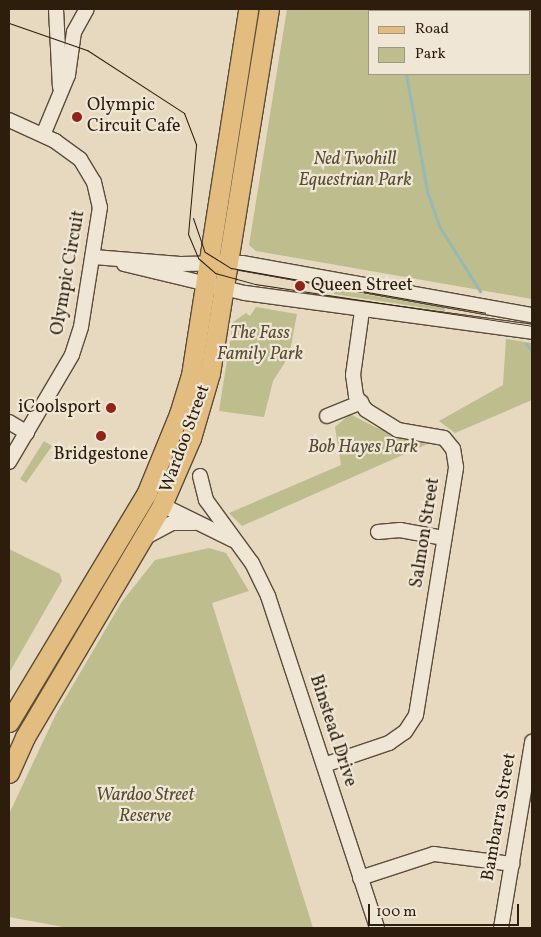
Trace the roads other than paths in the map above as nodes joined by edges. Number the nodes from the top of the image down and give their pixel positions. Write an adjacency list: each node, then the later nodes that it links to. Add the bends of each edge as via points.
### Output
1 (56, 9): 5 (street)
2 (87, 9): 5 (street, via 74,32 68,75)
3 (248, 9): 9 (main road, Wardoo Street)
4 (269, 9): 10 (main road, Wardoo Street)
5 (57, 103): 7 (street)
6 (9, 120): 7 (street, Olympic Circuit)
7 (43, 135): 8 (street, Olympic Circuit, via 80,160 94,182 100,218)
8 (99, 258): 9 (street); 11 (street); 19 (street, Olympic Circuit, via 72,355)
9 (208, 262): 10 (street); 11 (main road, Wardoo Street)
10 (228, 262): 12 (main road, Wardoo Street); 14 (street)
11 (205, 283): 12 (street); 22 (main road, Wardoo Street, via 191,375)
12 (224, 288): 13 (street); 22 (main road, Wardoo Street, via 204,396)
13 (362, 311): 15 (street); 16 (street, Salmon Street, via 353,375)
14 (532, 315)
15 (532, 332)
16 (361, 402): 17 (street); 26 (street, Salmon Street, via 379,420 398,430 444,438 453,449 456,466)
17 (328, 416)
18 (9, 422): 19 (street)
19 (27, 433): 20 (street, Olympic Circuit)
20 (9, 462)
21 (200, 476): 24 (street, Binstead Drive, via 206,500)
22 (158, 498): 23 (street, Binstead Drive); 24 (street, Binstead Drive); 27 (main road, Wardoo Street); 29 (main road, Wardoo Street)
23 (214, 530): 27 (street, Binstead Drive, via 176,522); 28 (street, Binstead Drive)
24 (230, 532): 28 (street, Binstead Drive)
25 (378, 532): 26 (street, via 400,530)
26 (444, 538): 31 (street, Salmon Street, via 416,716 405,732 389,743)
27 (141, 540): 32 (main road, Wardoo Street)
28 (243, 549): 31 (street, Binstead Drive, via 268,596)
29 (9, 722)
30 (532, 742): 33 (street, Bambarra Street)
31 (324, 764): 34 (street, Binstead Drive)
32 (9, 773)
33 (512, 864): 34 (street, via 434,854); 36 (street, Bambarra Street)
34 (360, 878): 35 (street, Binstead Drive)
35 (377, 928)
36 (501, 928)

